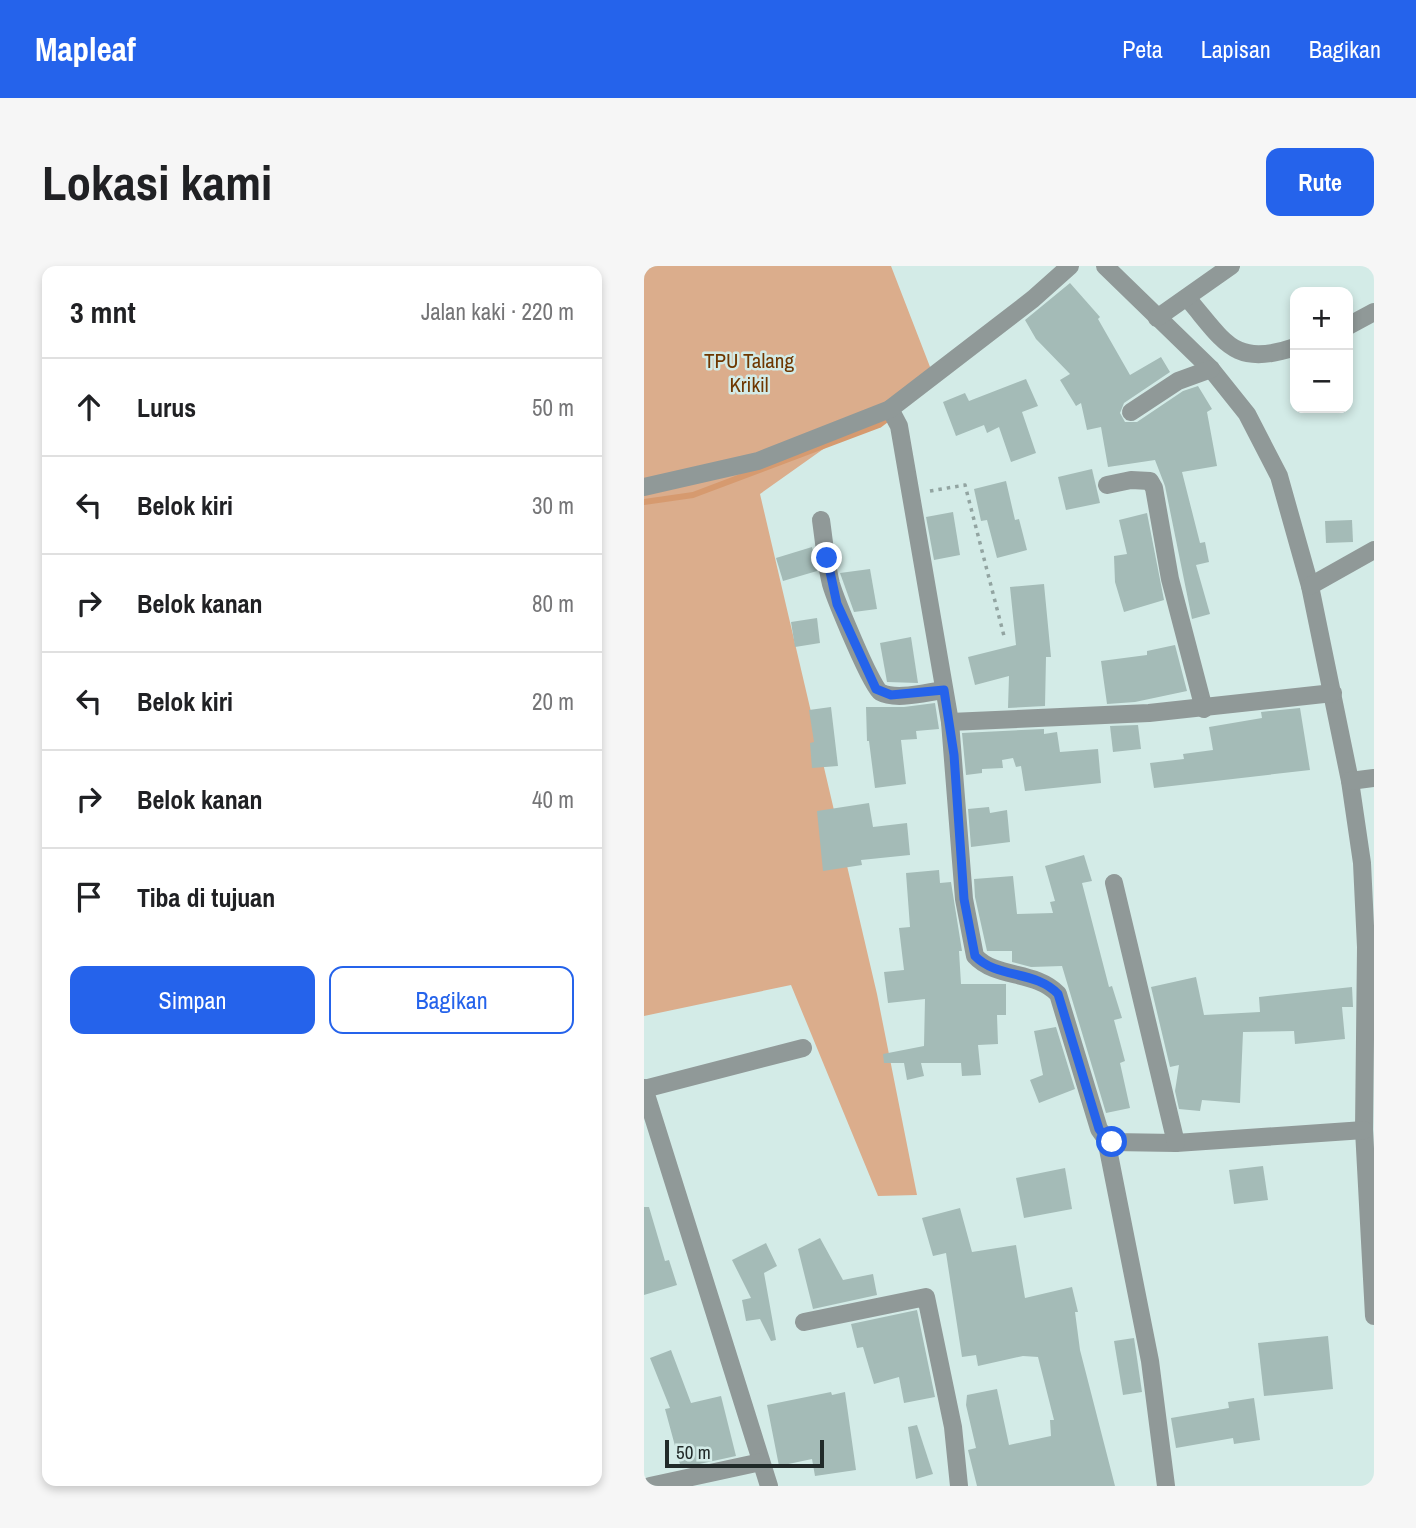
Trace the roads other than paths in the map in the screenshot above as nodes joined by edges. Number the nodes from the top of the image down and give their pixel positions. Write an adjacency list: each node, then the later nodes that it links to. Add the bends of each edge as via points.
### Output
1 (1070, 266): 11 (street)
2 (1105, 266): 6 (street)
3 (1231, 266): 4 (street)
4 (1188, 299): 6 (street); 8 (street, via 1218,335 1243,352 1269,356)
5 (1374, 312): 7 (street)
6 (1157, 318): 9 (street)
7 (1353, 323)
8 (1290, 349)
9 (1211, 369): 10 (street, via 1178,381); 16 (street, via 1247,414 1279,476)
10 (1131, 412)
11 (894, 415): 13 (street, via 758,461); 17 (street)
12 (1108, 485): 19 (street, via 1142,479 1154,488 1170,579)
13 (644, 487)
14 (821, 520): 17 (street, via 837,604 873,685 891,695)
15 (1374, 550): 16 (street)
16 (1310, 586): 18 (street)
17 (944, 690): 20 (street)
18 (1333, 693): 19 (street); 22 (street)
19 (1205, 709): 20 (street)
20 (950, 722): 27 (street, via 964,899 975,956 985,965 1048,984 1058,994 1099,1129)
21 (1374, 778): 22 (street)
22 (1350, 781): 26 (street, via 1362,863)
23 (1114, 883): 28 (street)
24 (803, 1048): 25 (street)
25 (644, 1088): 31 (street)
26 (1367, 1119): 28 (street); 29 (street)
27 (1106, 1139): 28 (street); 35 (street, via 1150,1361)
28 (1176, 1143)
29 (1374, 1316)
30 (804, 1322): 34 (street, via 926,1297 953,1427)
31 (761, 1462): 32 (street); 33 (street)
32 (650, 1486)
33 (769, 1486)
34 (959, 1486)
35 (1166, 1486)

